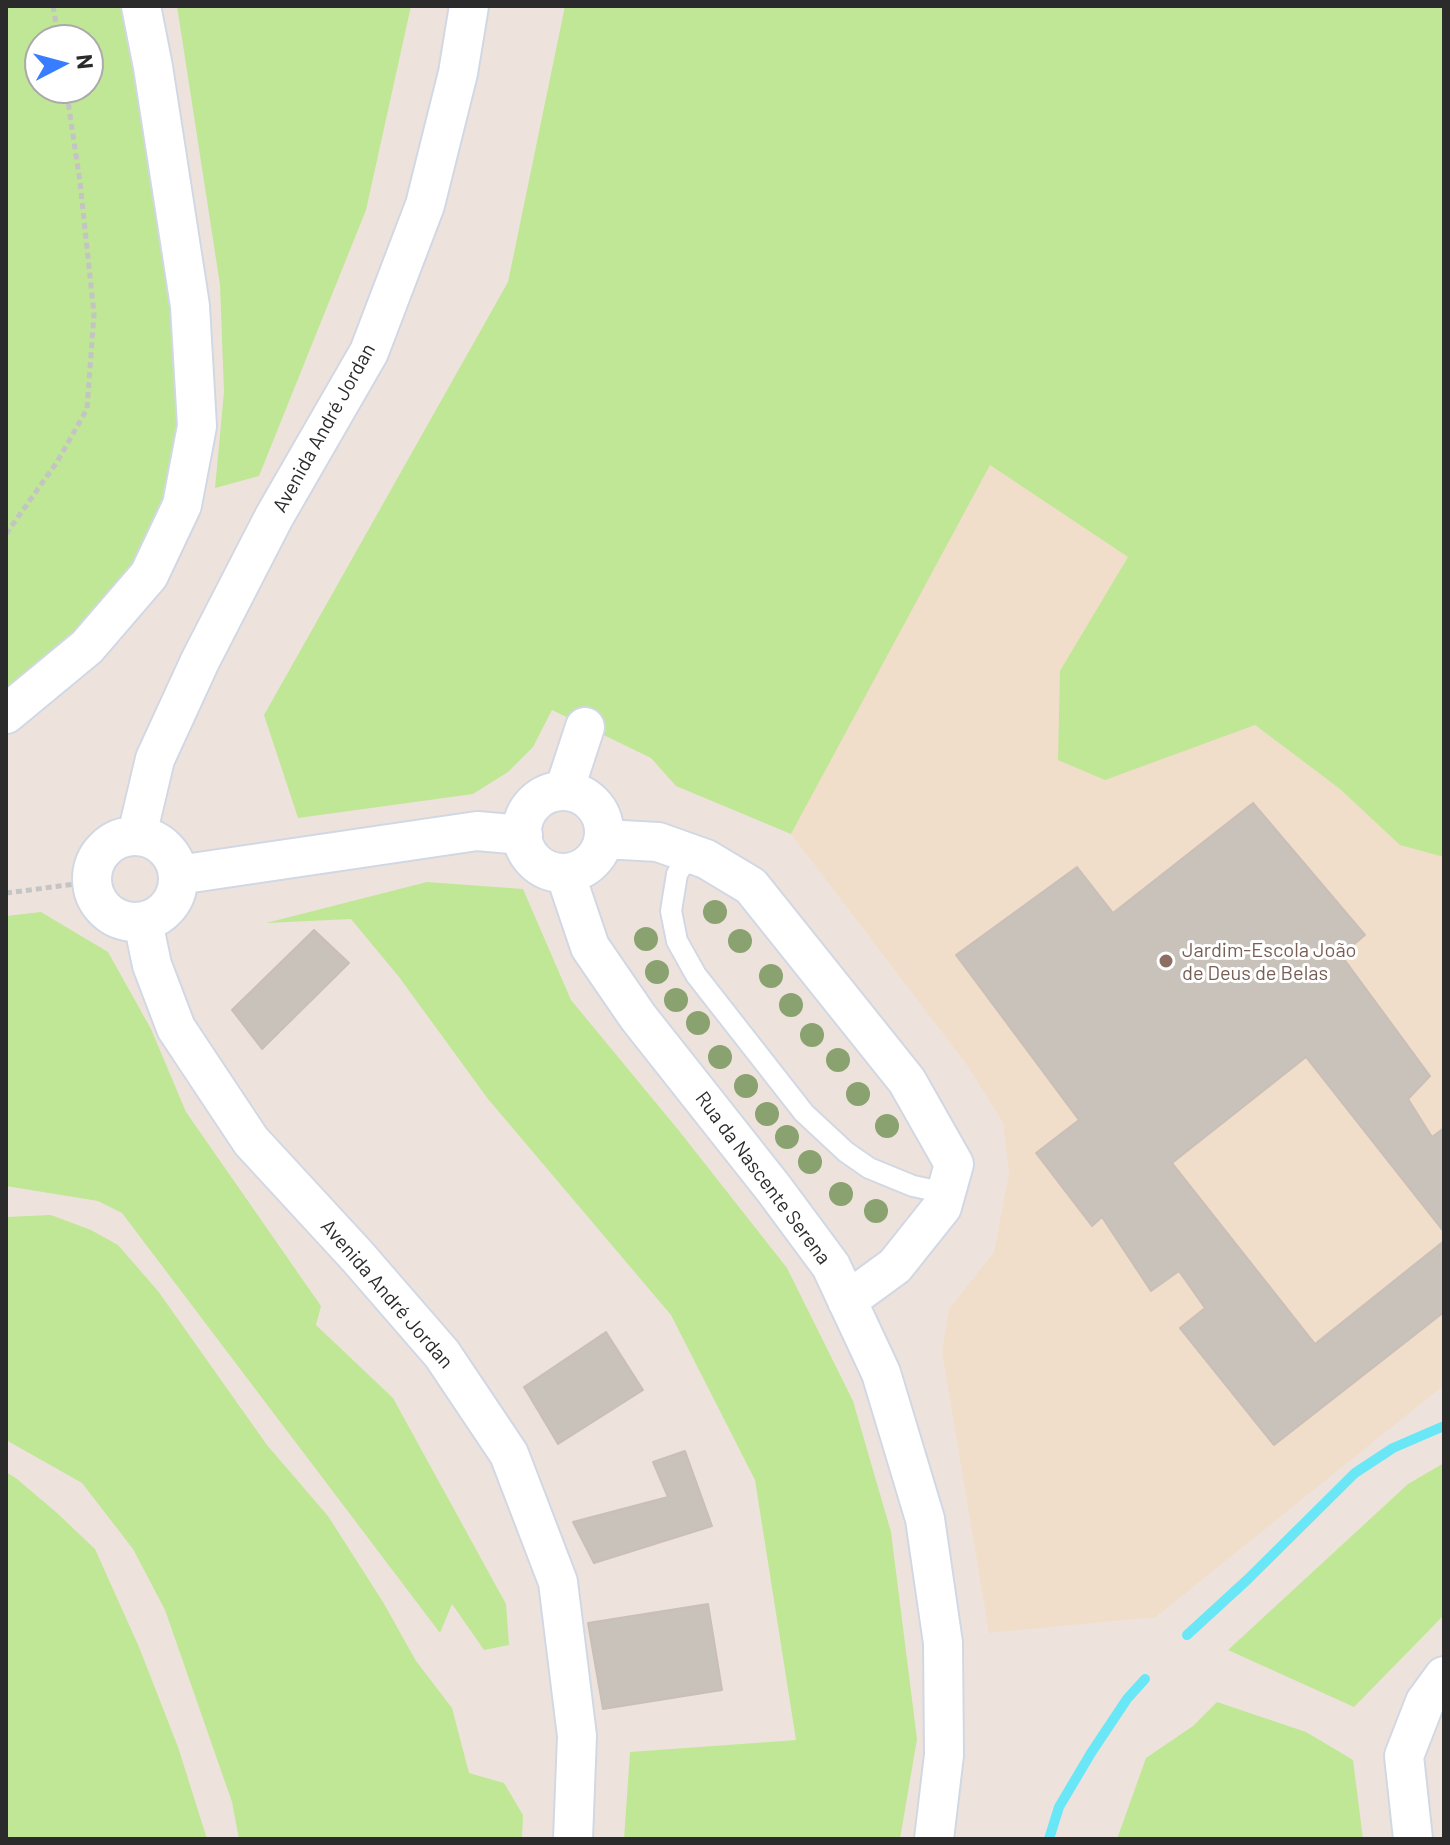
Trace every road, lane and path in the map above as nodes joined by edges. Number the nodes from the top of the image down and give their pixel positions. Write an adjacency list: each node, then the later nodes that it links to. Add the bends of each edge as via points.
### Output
1 (141, 6): 5 (street, via 190,306 197,426 182,505 149,575 87,647)
2 (469, 6): 8 (street, Avenida André Jordan, via 425,205 369,352 274,517 200,661 155,759)
3 (68, 104): 4 (path, via 94,314 87,409)
4 (6, 534)
5 (6, 714)
6 (585, 727): 7 (street)
7 (564, 791): 9 (street, via 539,799 529,809); 10 (street, via 590,801 604,825)
8 (137, 835): 13 (street, via 165,847); 14 (street, via 103,848)
9 (523, 835): 12 (street, via 531,858 552,872); 13 (street, via 477,831)
10 (604, 839): 11 (street, via 658,842); 12 (street, via 590,863)
11 (690, 853): 17 (street, via 751,886 907,1081 954,1164); 17 (lane, via 677,874 671,911 677,941 696,975 804,1113 846,1152 869,1168)
12 (565, 873): 18 (street, Rua da Nascente Serena, via 590,947 831,1266)
13 (178, 875): 16 (street, via 170,905)
14 (91, 882): 15 (path); 16 (street, via 96,900 108,913)
15 (6, 893)
16 (143, 922): 20 (street, Avenida André Jordan, via 152,965 176,1028 251,1141 442,1354 509,1454 558,1582 577,1736)
17 (946, 1193): 18 (street, via 942,1207 895,1266)
18 (847, 1301): 21 (street, Rua da Nascente Serena, via 881,1373 925,1519 943,1643 944,1755)
19 (1444, 1676): 22 (street, via 1425,1702 1404,1756)
20 (573, 1839)
21 (934, 1839)
22 (1413, 1839)

